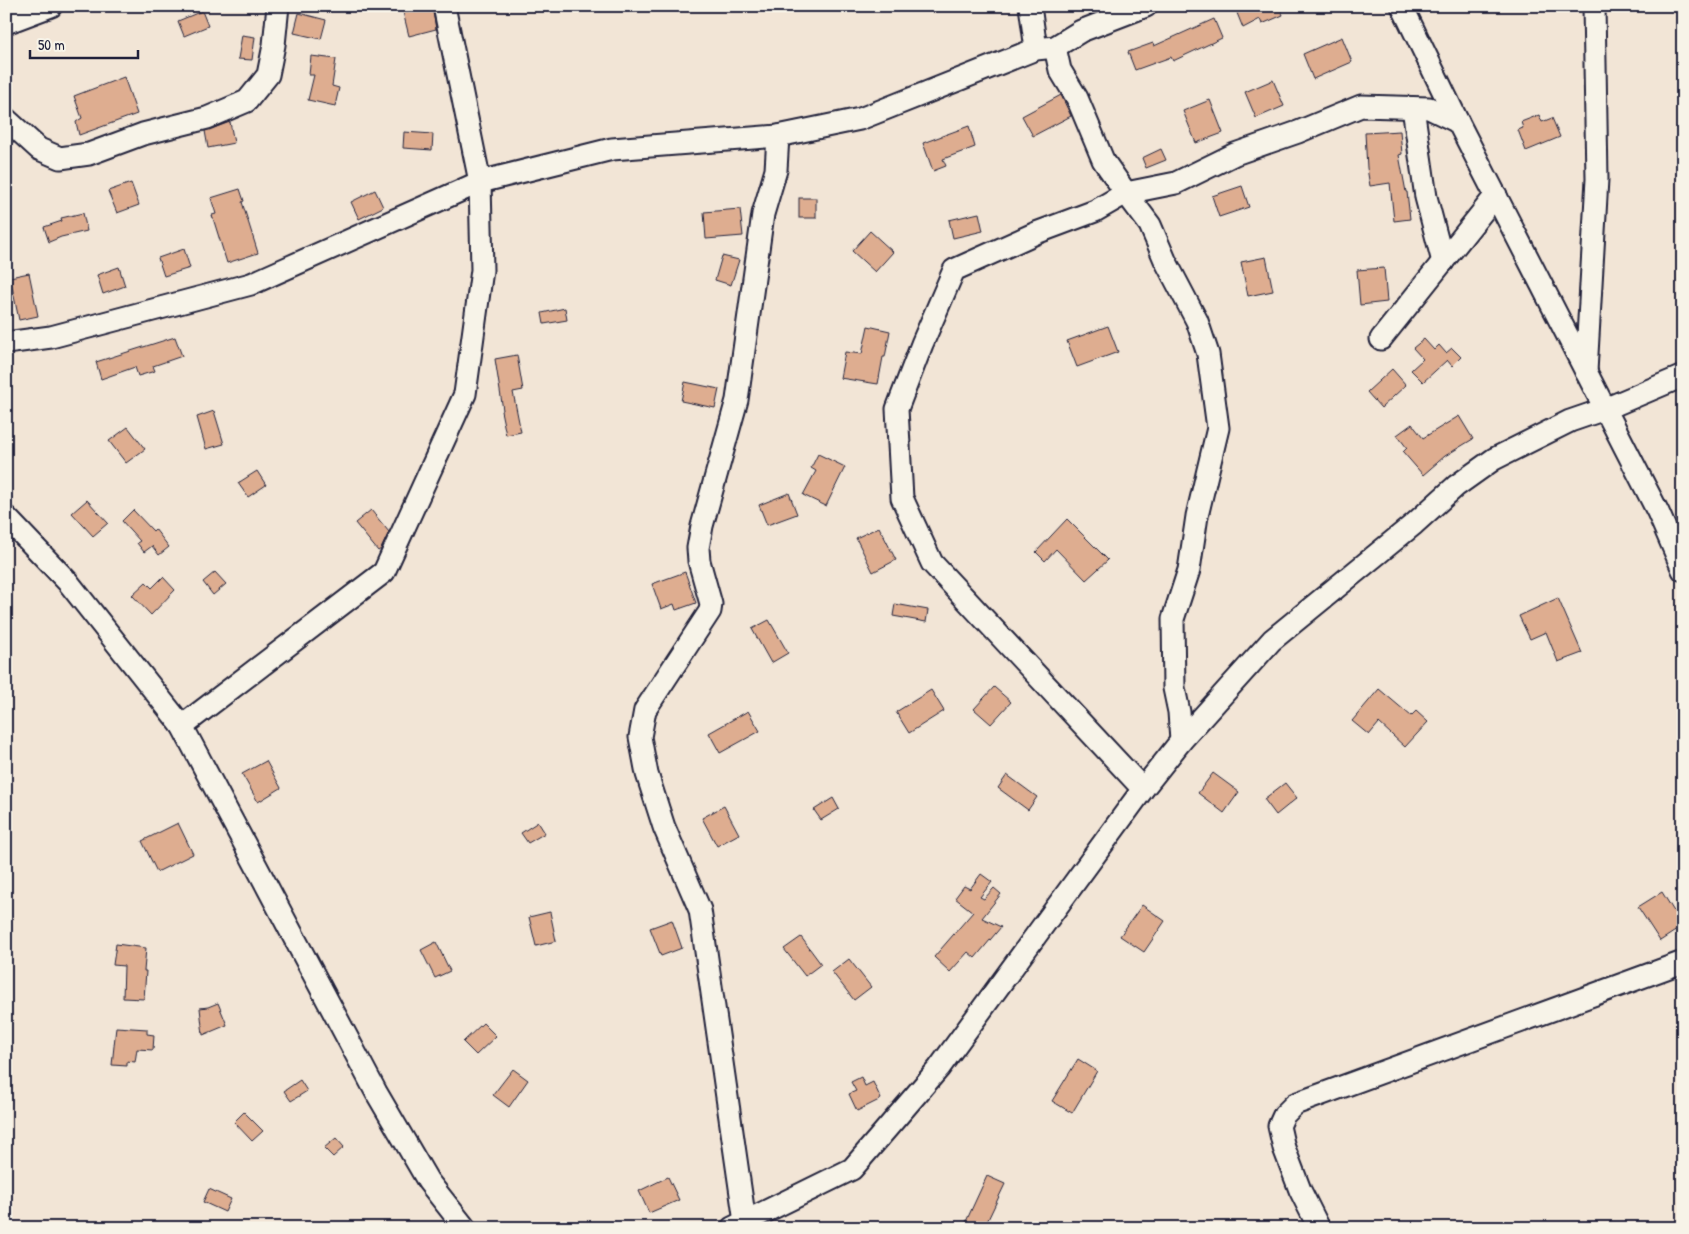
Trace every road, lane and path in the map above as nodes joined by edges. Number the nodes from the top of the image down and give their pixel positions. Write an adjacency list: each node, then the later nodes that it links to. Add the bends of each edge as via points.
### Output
1 (52, 6): 8 (street)
2 (278, 6): 11 (street, via 268,75 247,100 207,118 143,134 89,154 60,158 39,149)
3 (444, 6): 14 (street)
4 (1030, 6): 9 (street)
5 (1146, 6): 9 (street)
6 (1402, 6): 12 (street)
7 (1594, 6): 20 (street, via 1597,179)
8 (6, 23)
9 (1045, 48): 13 (street, via 860,118); 15 (street, via 1077,98 1102,160)
10 (1413, 108): 12 (street, via 1429,108); 15 (street, via 1361,106 1236,154 1176,183); 17 (street, via 1426,197)
11 (6, 119)
12 (1458, 122): 16 (street)
13 (778, 136): 14 (street, via 612,149); 29 (street, via 776,170 763,214 737,400 698,548 710,611 644,710 640,737 646,774 664,827 700,910)
14 (480, 182): 19 (street, via 251,284 51,337); 25 (street, via 482,270 465,394 384,572)
15 (1126, 193): 26 (street, via 1150,225 1197,321 1208,354 1218,428 1197,516 1189,570 1173,619 1174,688); 27 (street, via 1095,211 954,270 897,409 902,498 932,563)
16 (1496, 195): 17 (street); 20 (street)
17 (1442, 262): 18 (street)
18 (1381, 338)
19 (6, 343)
20 (1586, 372): 22 (street)
21 (1683, 376): 22 (street)
22 (1605, 409): 24 (street, via 1658,512); 26 (street, via 1570,422 1494,460 1456,486 1272,640)
23 (6, 517): 25 (street, via 68,582)
24 (1683, 570)
25 (182, 726): 30 (street, via 376,1092 428,1181)
26 (1181, 741): 27 (street)
27 (1143, 789): 29 (street, via 939,1068 852,1169)
28 (1683, 962): 31 (street, via 1295,1104 1279,1126 1300,1190)
29 (739, 1225)
30 (461, 1227)
31 (1319, 1228)

